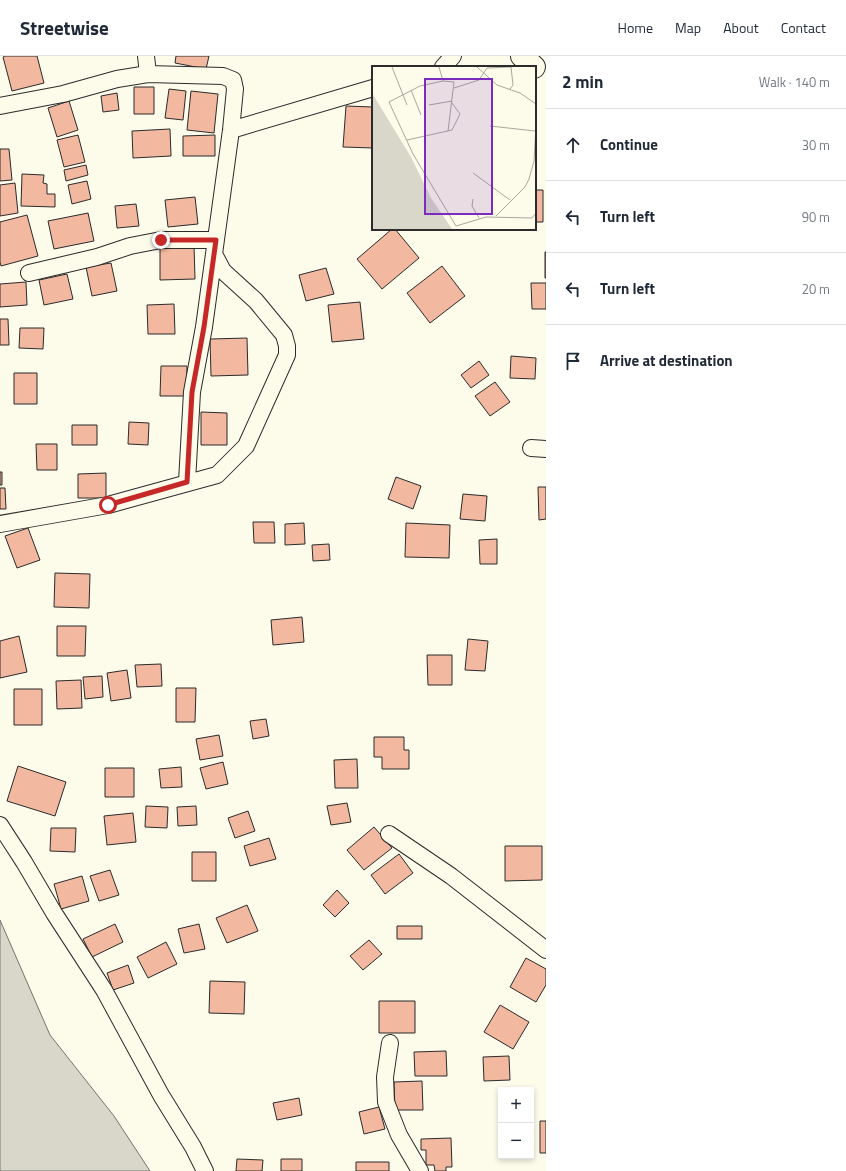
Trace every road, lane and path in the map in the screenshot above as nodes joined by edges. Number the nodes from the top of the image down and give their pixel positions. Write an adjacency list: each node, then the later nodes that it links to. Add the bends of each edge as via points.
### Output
1 (146, 56): 7 (street)
2 (453, 56): 4 (street)
3 (522, 56): 5 (main road)
4 (444, 66)
5 (534, 66)
6 (536, 68): 8 (main road)
7 (148, 74): 10 (street); 11 (street, via 223,76 232,80 236,89)
8 (546, 77)
9 (372, 88): 11 (street)
10 (0, 106)
11 (231, 130): 12 (street)
12 (215, 247): 13 (street, via 161,240); 14 (street, via 192,392); 14 (street, via 223,271 256,301 284,335 288,346 287,355 246,446 217,475)
13 (29, 273)
14 (187, 482): 15 (street, via 108,505)
15 (0, 524)
16 (0, 825): 20 (street, via 104,990)
17 (389, 834): 18 (street, via 451,876)
18 (546, 950)
19 (390, 1043): 21 (street, via 385,1077 386,1102 399,1135)
20 (205, 1171)
21 (420, 1171)

